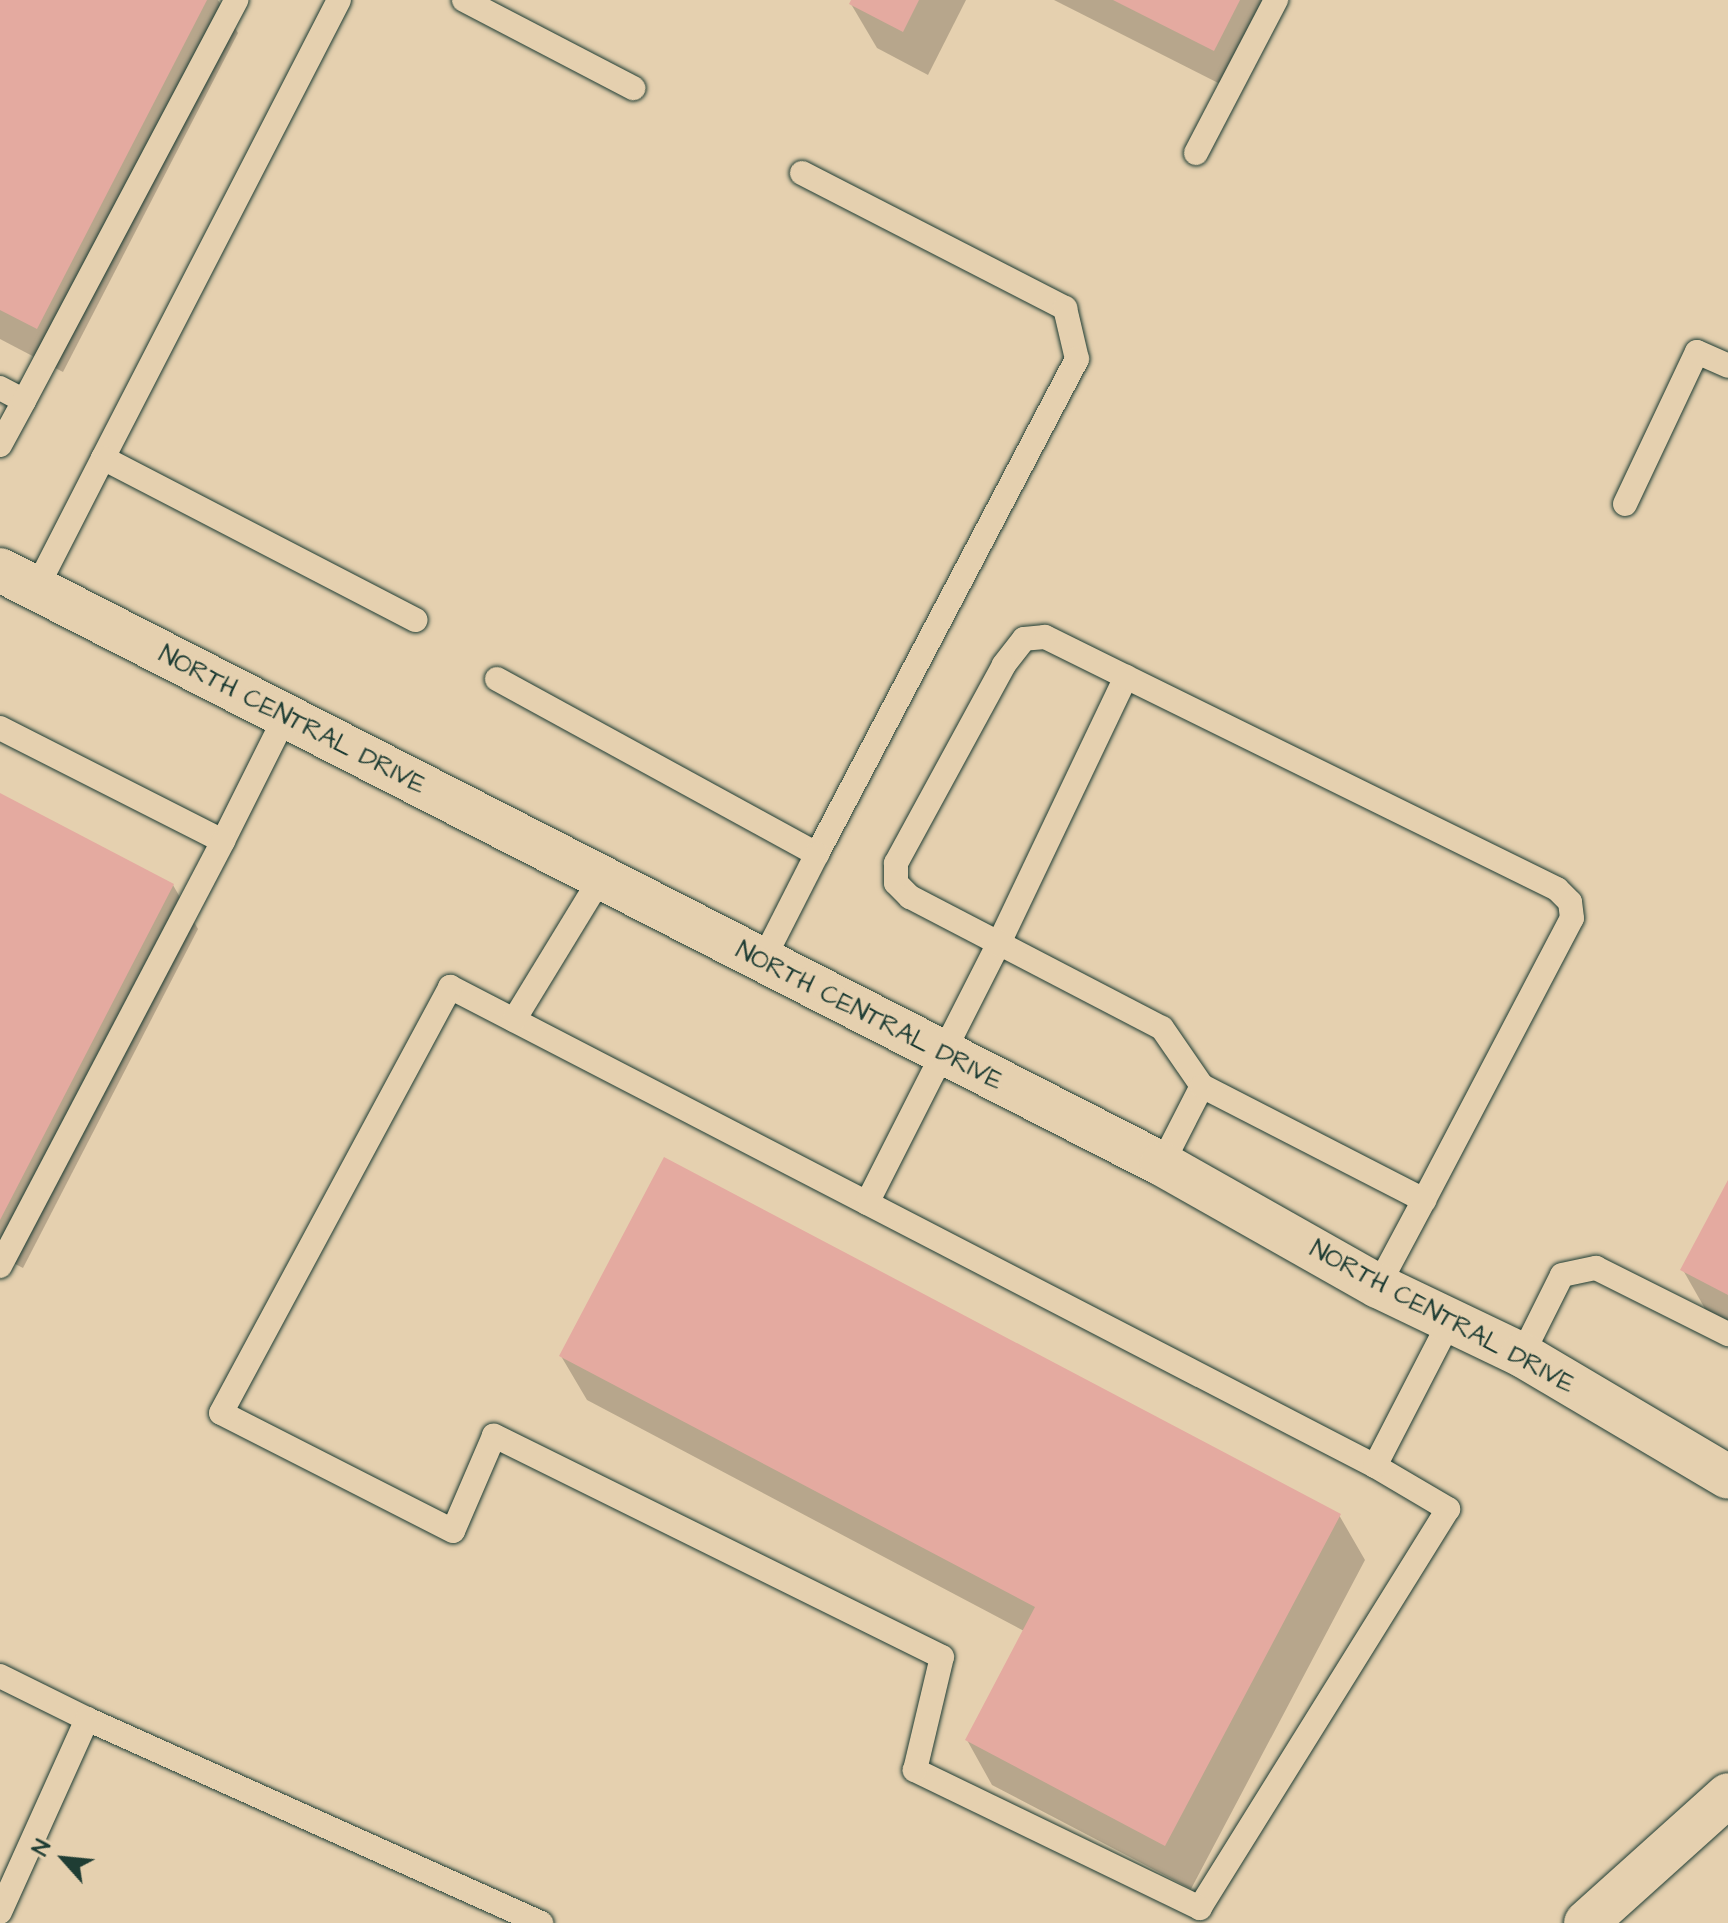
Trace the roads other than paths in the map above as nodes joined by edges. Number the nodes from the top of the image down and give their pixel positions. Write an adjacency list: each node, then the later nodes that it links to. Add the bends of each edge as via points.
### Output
1 (236, 0): 10 (lane)
2 (339, 0): 12 (lane)
3 (464, 0): 5 (lane)
4 (1276, 0): 6 (lane)
5 (633, 88)
6 (1196, 153)
7 (802, 173): 21 (lane, via 1065,308 1077,359)
8 (1728, 366): 13 (lane, via 1697,352)
9 (0, 388): 10 (lane)
10 (24, 401): 11 (lane)
11 (0, 445)
12 (103, 458): 14 (lane); 15 (lane)
13 (1625, 504)
14 (18, 580): 18 (street, NORTH CENTRAL DRIVE)
15 (415, 620)
16 (1126, 677): 23 (lane); 23 (lane, via 1045,637 1024,639 1004,665 896,863 896,883 910,897); 29 (lane, via 1557,889 1570,902 1572,918)
17 (497, 679): 21 (lane)
18 (285, 717): 20 (lane); 22 (street, NORTH CENTRAL DRIVE)
19 (0, 728): 20 (lane)
20 (223, 841): 31 (lane)
21 (817, 854): 24 (lane)
22 (600, 879): 24 (street, NORTH CENTRAL DRIVE); 25 (lane)
23 (999, 943): 26 (lane); 27 (lane, via 1162,1028)
24 (762, 962): 26 (street, NORTH CENTRAL DRIVE)
25 (514, 1020): 30 (lane); 36 (lane, via 450,987 221,1413 453,1531 494,1436 942,1657 915,1770 1200,1908 1448,1509)
26 (943, 1053): 28 (street, NORTH CENTRAL DRIVE); 30 (lane)
27 (1202, 1086): 28 (lane); 29 (lane)
28 (1162, 1164): 32 (street, NORTH CENTRAL DRIVE)
29 (1424, 1200): 32 (lane)
30 (867, 1203): 36 (lane)
31 (0, 1266)
32 (1378, 1286): 33 (street, NORTH CENTRAL DRIVE)
33 (1450, 1321): 35 (street, NORTH CENTRAL DRIVE); 36 (lane)
34 (1728, 1334): 35 (lane, via 1596,1268 1562,1275)
35 (1522, 1355): 37 (street, NORTH CENTRAL DRIVE)
36 (1375, 1466)
37 (1728, 1477)
38 (0, 1676): 39 (lane)
39 (87, 1719): 41 (lane); 42 (lane)
40 (1728, 1795): 43 (street)
41 (0, 1912)
42 (541, 1923)
43 (1586, 1923)

